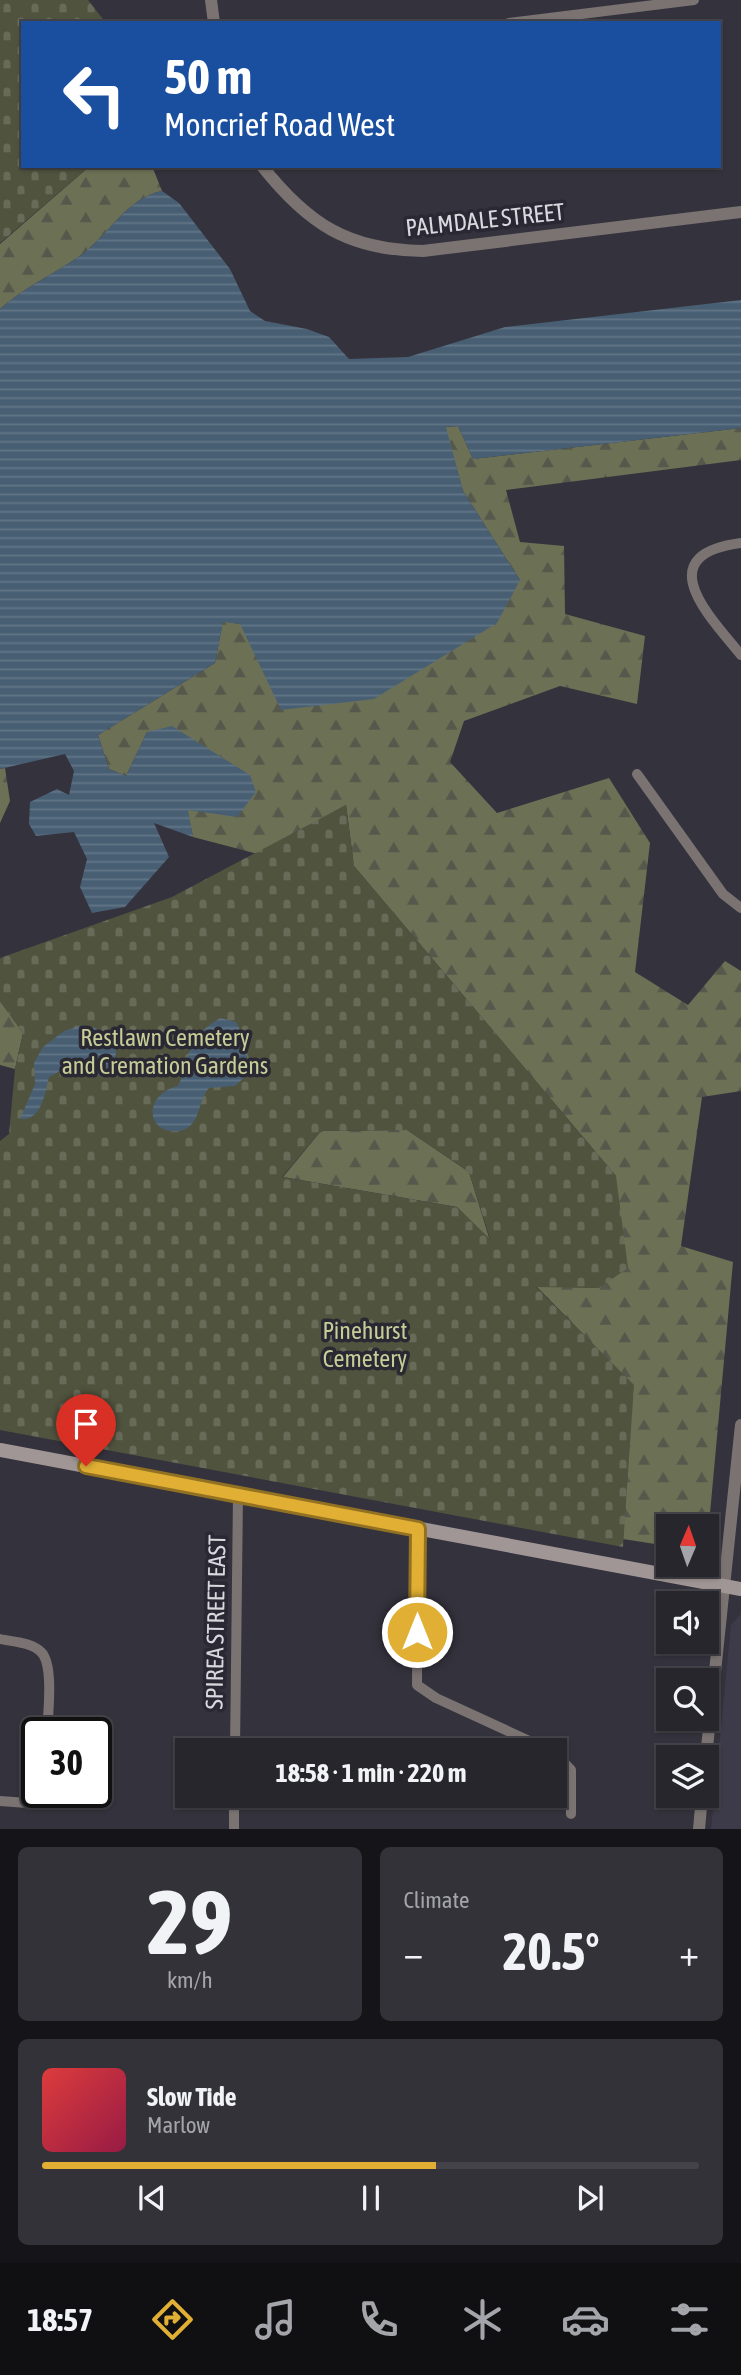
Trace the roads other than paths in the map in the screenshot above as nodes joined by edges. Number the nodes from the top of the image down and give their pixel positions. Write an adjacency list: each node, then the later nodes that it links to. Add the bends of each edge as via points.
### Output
1 (211, 0): 3 (street)
2 (694, 0): 4 (street)
3 (214, 21)
4 (525, 21)
5 (264, 168): 6 (street, PALMDALE STREET, via 319,224 354,242 398,251)
6 (741, 212)
7 (741, 543): 8 (street, via 714,549 695,565 693,589 698,603)
8 (741, 655)
9 (637, 774): 10 (street, via 723,894)
10 (741, 908)
11 (741, 1425): 15 (street)
12 (0, 1450): 13 (main road)
13 (238, 1495): 14 (main road); 19 (street, SPIREA STREET EAST)
14 (418, 1529): 15 (main road); 20 (street, via 417,1685)
15 (724, 1586): 16 (main road); 21 (street)
16 (741, 1589)
17 (0, 1639): 18 (street, via 30,1645 42,1653 48,1663)
18 (47, 1717)
19 (235, 1738)
20 (523, 1738)
21 (707, 1745)
22 (567, 1766): 27 (street, via 571,1770)
23 (0, 1801): 24 (street)
24 (21, 1803)
25 (234, 1808): 28 (street)
26 (701, 1808): 29 (street)
27 (571, 1814)
28 (234, 1829)
29 (699, 1829)

